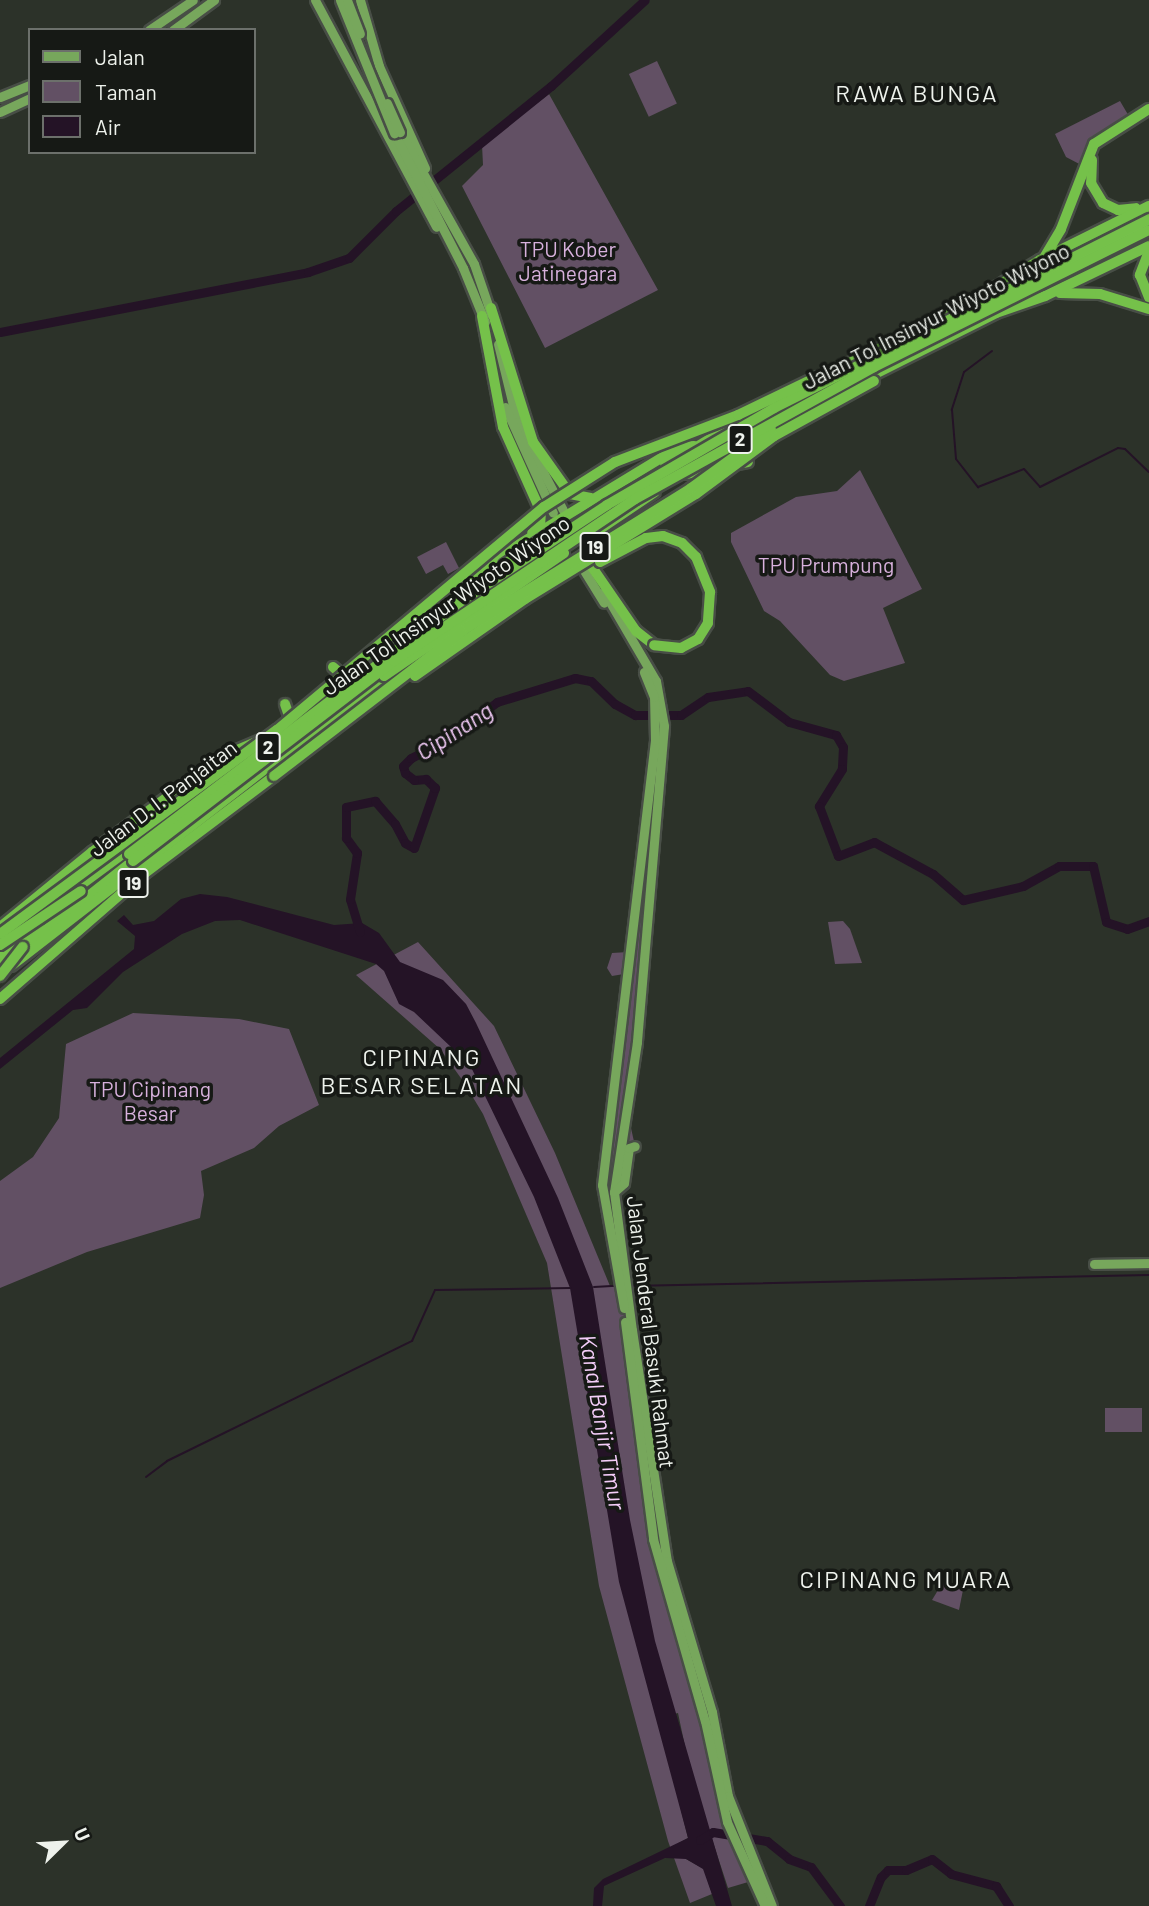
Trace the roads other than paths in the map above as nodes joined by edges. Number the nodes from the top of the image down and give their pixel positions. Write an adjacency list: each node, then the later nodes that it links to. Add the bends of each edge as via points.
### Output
1 (193, 0): 7 (main road)
2 (214, 0): 8 (main road)
3 (315, 0): 10 (main road)
4 (340, 0): 17 (main road, bridge)
5 (347, 0): 17 (main road, bridge)
6 (360, 0): 9 (main road)
7 (152, 28)
8 (176, 28)
9 (379, 66): 10 (main road, via 363,65); 23 (main road, via 433,183)
10 (355, 75): 18 (main road)
11 (28, 86): 12 (main road)
12 (0, 97)
13 (28, 99): 15 (main road)
14 (1149, 109): 25 (highway, via 1094,144 1060,229)
15 (0, 112)
16 (1149, 117): 20 (highway, via 1103,142 1095,153 1090,176 1107,206 1127,210)
17 (397, 132): 18 (main road); 19 (main road, via 418,167)
18 (414, 182): 19 (main road)
19 (425, 196): 23 (main road); 23 (main road)
20 (1149, 205): 25 (highway, Jalan D. I. Panjaitan)
21 (1149, 219): 30 (highway, Jalan Tol Insinyur Wiyoto Wiyono / 2, bridge)
22 (1149, 230): 32 (highway, Jalan Tol Insinyur Wiyoto Wiyono / 2, bridge)
23 (450, 234): 29 (main road)
24 (1149, 249): 26 (highway, Jalan D. I. Panjaitan); 27 (highway, via 1140,275)
25 (1040, 260): 33 (highway, Jalan D. I. Panjaitan, via 958,310)
26 (1045, 296): 28 (highway, via 1070,290 1100,293); 35 (highway, Jalan D. I. Panjaitan, via 957,332)
27 (1149, 297)
28 (1149, 309)
29 (487, 312): 37 (highway, via 521,414 543,460 570,494 586,499); 38 (main road, via 517,422); 39 (highway, via 503,427 541,512 538,528)
30 (937, 322): 41 (highway, Jalan Tol Insinyur Wiyoto Wiyono / 2, bridge, via 682,459); 62 (highway, 19, bridge, via 738,415 633,453 586,479 544,507 394,628 277,730)
31 (973, 328): 42 (highway, bridge, via 774,436 696,494)
32 (929, 340): 48 (highway, Jalan Tol Insinyur Wiyoto Wiyono / 2, bridge, via 635,499 512,577); 57 (highway, 19, bridge, via 772,429 691,488 500,606)
33 (694, 446): 37 (highway, Jalan D. I. Panjaitan, via 679,447); 41 (highway, bridge, via 529,546); 43 (highway, Jalan D. I. Panjaitan, via 532,547)
34 (748, 462): 35 (highway)
35 (686, 474): 36 (highway, Jalan D. I. Panjaitan)
36 (655, 492): 44 (highway, Jalan D. I. Panjaitan, via 535,565); 48 (highway, bridge, via 387,675)
37 (597, 496): 39 (highway, Jalan D. I. Panjaitan)
38 (558, 512)
39 (513, 548): 45 (highway, Jalan D. I. Panjaitan)
40 (585, 562): 42 (highway, bridge, via 636,631 654,645 672,649 691,644 704,632 711,613 703,568 676,539 646,538); 51 (main road, Jalan Jenderal Basuki Rahmat); 51 (main road, Jalan Jenderal Basuki Rahmat, via 648,665)
41 (460, 602): 65 (highway, Jalan Tol Insinyur Wiyoto Wiyono / 2, bridge)
42 (521, 603): 57 (highway, bridge)
43 (423, 627): 44 (highway); 45 (highway, Jalan D. I. Panjaitan)
44 (432, 641): 52 (highway, Jalan D. I. Panjaitan)
45 (383, 652): 47 (highway, Jalan D. I. Panjaitan)
46 (333, 667): 47 (highway)
47 (348, 680): 49 (highway, Jalan D. I. Panjaitan)
48 (356, 691): 64 (highway, Jalan Tol Insinyur Wiyoto Wiyono / 2, bridge)
49 (323, 701): 52 (highway, via 334,702); 53 (highway, Jalan D. I. Panjaitan)
50 (285, 704): 53 (highway)
51 (658, 705): 54 (main road, Jalan Jenderal Basuki Rahmat)
52 (334, 715): 67 (highway, Jalan D. I. Panjaitan)
53 (292, 724): 55 (highway, Jalan D. I. Panjaitan)
54 (661, 724): 56 (main road); 58 (main road, Jalan Jenderal Basuki Rahmat); 59 (main road, Jalan Jenderal Basuki Rahmat)
55 (276, 735): 60 (highway, via 225,755 92,852); 65 (highway, Jalan D. I. Panjaitan, via 31,919)
56 (671, 747)
57 (274, 776): 68 (highway, 19, via 153,866)
58 (633, 908): 59 (main road, via 641,916); 63 (main road, Jalan Jenderal Basuki Rahmat)
59 (648, 909): 61 (main road, Jalan Jenderal Basuki Rahmat)
60 (0, 927)
61 (646, 930): 63 (main road, via 635,928); 71 (main road, Jalan Jenderal Basuki Rahmat, via 637,1042)
62 (0, 934)
63 (631, 935): 70 (main road, Jalan Jenderal Basuki Rahmat)
64 (23, 947): 66 (highway, 2, bridge); 67 (highway, bridge)
65 (0, 950)
66 (0, 965)
67 (0, 975)
68 (0, 999)
69 (635, 1146): 71 (main road, via 629,1148 624,1183)
70 (608, 1150): 71 (main road); 74 (main road, Jalan Jenderal Basuki Rahmat, via 603,1196)
71 (614, 1192): 74 (main road, Jalan Jenderal Basuki Rahmat)
72 (1149, 1263): 73 (main road)
73 (1094, 1264)
74 (625, 1284): 75 (main road, Jalan Jenderal Basuki Rahmat, via 653,1539 729,1814)
75 (748, 1854): 76 (main road, Jalan Jenderal Basuki Rahmat); 77 (main road, Jalan Jenderal Basuki Rahmat)
76 (765, 1906)
77 (772, 1906)

